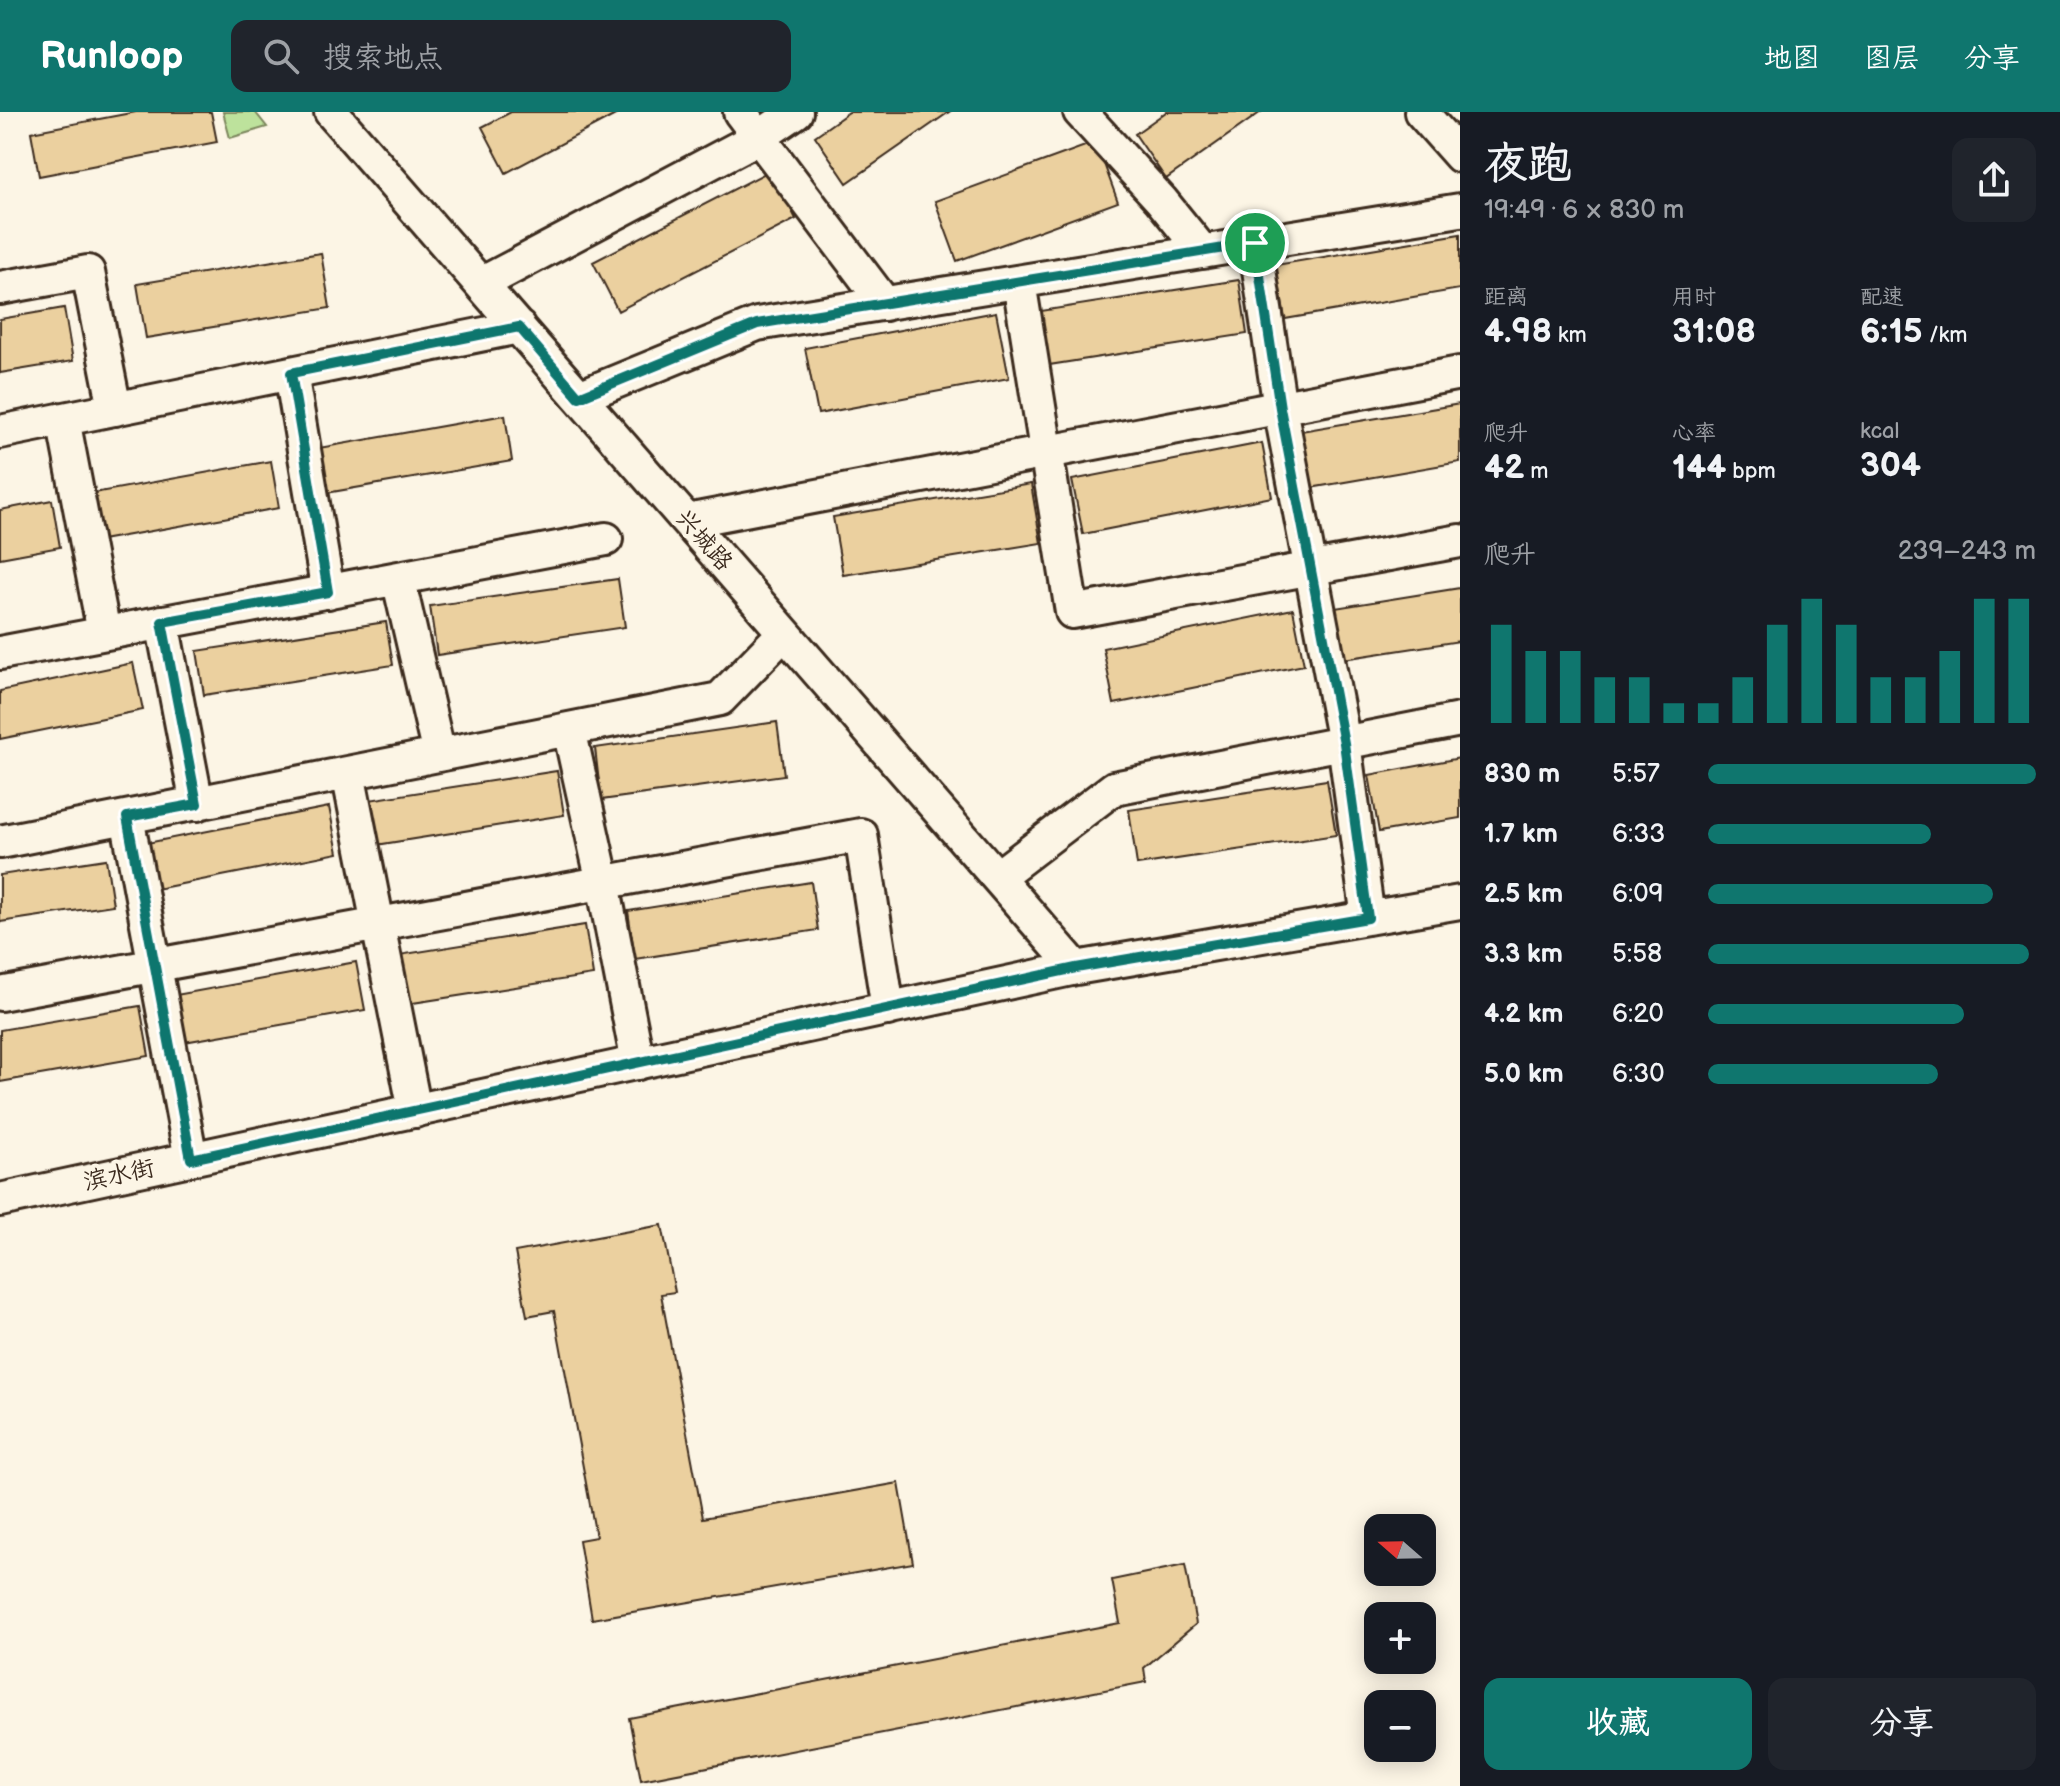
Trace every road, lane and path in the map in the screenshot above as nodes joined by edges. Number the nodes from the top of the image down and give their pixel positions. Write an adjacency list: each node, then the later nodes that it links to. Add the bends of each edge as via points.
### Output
1 (796, 112): 5 (street)
2 (1421, 112): 6 (street)
3 (336, 113): 11 (street, 兴城路)
4 (1084, 113): 9 (street)
5 (750, 124): 11 (street); 13 (street)
6 (1460, 156)
7 (1460, 210): 8 (street)
8 (1255, 243): 9 (street); 18 (street)
9 (1203, 252): 10 (street)
10 (1019, 282): 13 (street); 22 (street)
11 (481, 284): 14 (street, 兴城路)
12 (0, 288): 19 (street, via 88,272)
13 (885, 304): 17 (street, via 757,324)
14 (519, 327): 15 (street); 17 (street, 兴城路)
15 (291, 373): 19 (street); 28 (street)
16 (1460, 373): 18 (street)
17 (579, 397): 23 (street, 兴城路)
18 (1280, 408): 22 (street); 26 (street)
19 (115, 409): 20 (street)
20 (63, 419): 21 (street); 30 (street)
21 (0, 432)
22 (1047, 453): 23 (street); 26 (street, via 1072,612)
23 (687, 521): 31 (street, 兴城路)
24 (606, 539): 27 (street)
25 (1460, 541): 26 (street)
26 (1310, 568): 35 (street)
27 (398, 578): 28 (street); 36 (street)
28 (328, 592): 29 (street)
29 (162, 622): 30 (street); 38 (street)
30 (104, 633): 32 (street)
31 (784, 633): 34 (street, via 720,699); 41 (street, 兴城路)
32 (0, 653)
33 (1460, 720): 35 (street)
34 (569, 729): 36 (street); 42 (street)
35 (1344, 743): 41 (street, via 1114,788); 44 (street)
36 (439, 755): 37 (street)
37 (348, 773): 38 (street); 45 (street)
38 (197, 804): 39 (street)
39 (127, 817): 40 (street); 46 (street)
40 (0, 842)
41 (997, 877): 47 (street, 兴城路)
42 (603, 883): 45 (street); 49 (street, via 861,835); 50 (street)
43 (1460, 902): 44 (street, 滨水街)
44 (1368, 918): 47 (street, 滨水街)
45 (376, 924): 46 (street); 51 (street)
46 (154, 966): 48 (street); 52 (street)
47 (1076, 968): 49 (street, 滨水街)
48 (0, 994)
49 (888, 1009): 50 (street, 滨水街)
50 (638, 1063): 51 (street, 滨水街)
51 (415, 1111): 52 (street, 滨水街)
52 (191, 1159): 53 (street, 滨水街)
53 (0, 1200)

